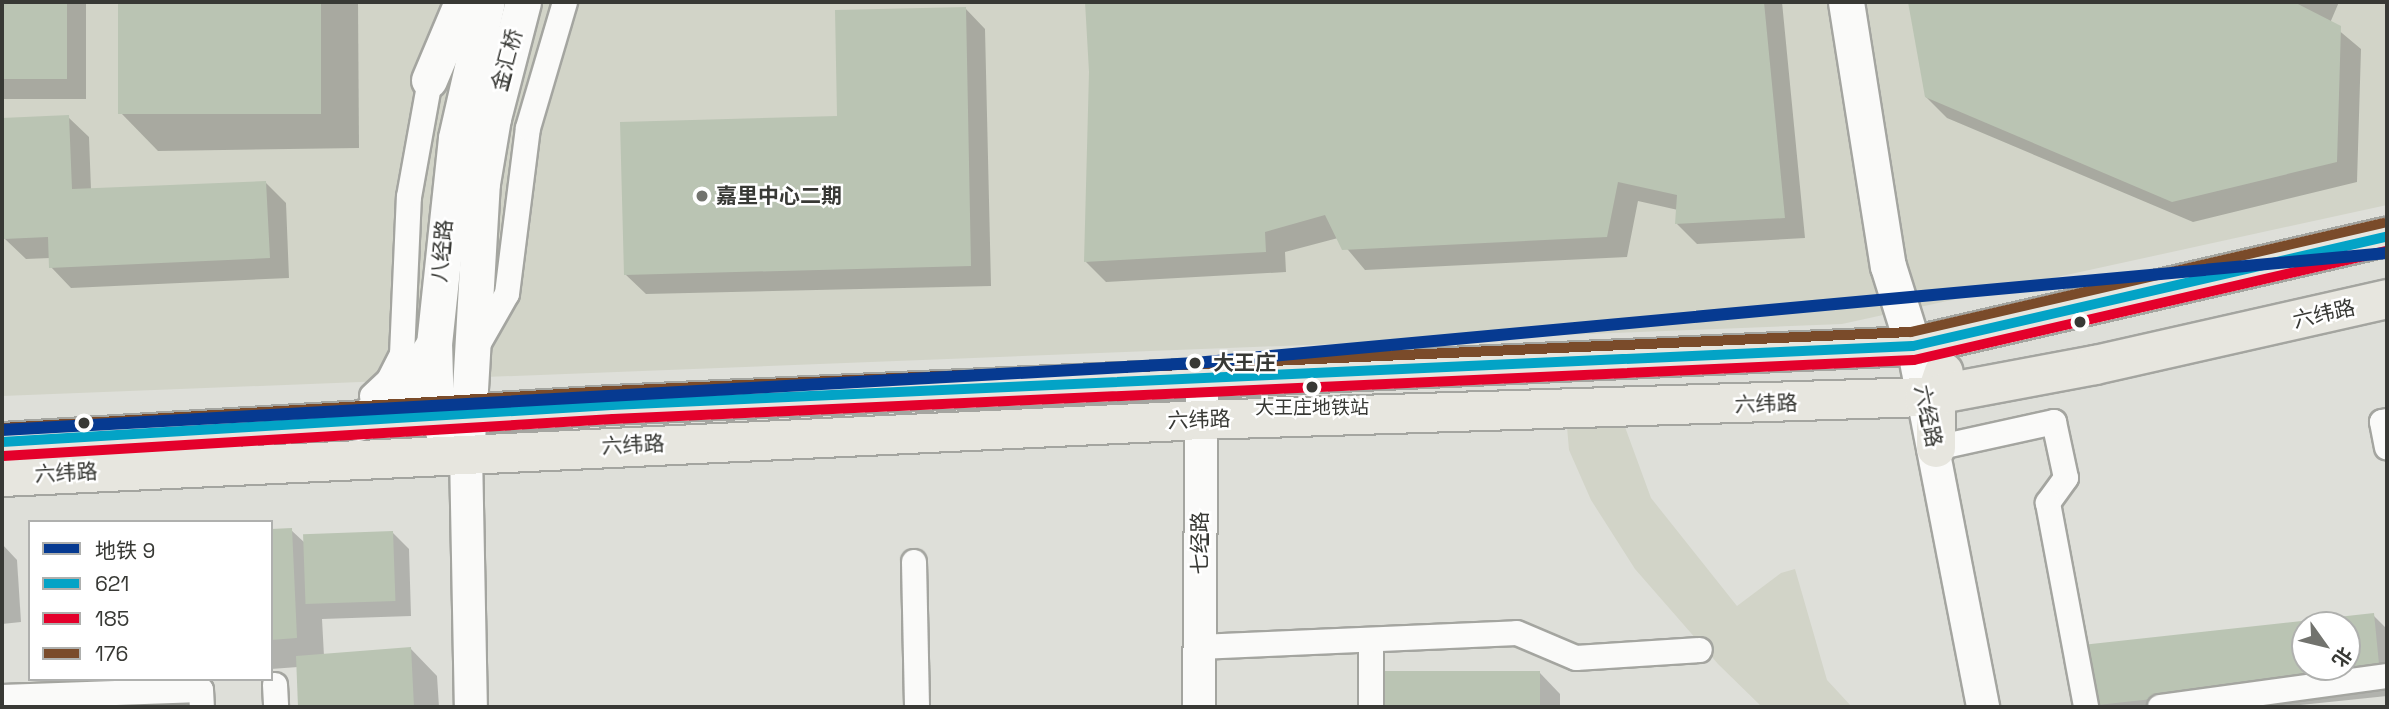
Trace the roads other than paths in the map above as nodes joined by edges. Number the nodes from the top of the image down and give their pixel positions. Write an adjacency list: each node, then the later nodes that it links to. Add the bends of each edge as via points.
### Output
1 (462, 2): 6 (main road)
2 (487, 2): 6 (main road, 金汇桥)
3 (523, 2): 8 (main road, 金汇桥)
4 (565, 2): 14 (street, via 528,128 507,294)
5 (1846, 2): 13 (main road, 六经路, via 1888,266)
6 (458, 25): 7 (main road); 12 (main road, 八经路)
7 (429, 80): 21 (street, via 409,197 402,355 389,380 370,397)
8 (493, 118): 14 (main road, 八经路, via 476,240)
9 (2387, 237): 11 (main road, 六纬路)
10 (2387, 299): 16 (main road, 六纬路, via 2095,365)
11 (1997, 329): 13 (main road, 六纬路); 16 (main road, via 1951,362)
12 (434, 344): 17 (main road, 八经路); 20 (main road, via 409,383)
13 (1913, 346): 15 (main road, 六纬路); 16 (street, 六经路)
14 (470, 360): 17 (main road, 八经路)
15 (1202, 379): 17 (main road, 六纬路); 18 (street, 七经路)
16 (1930, 396): 18 (main road, 六纬路); 23 (main road)
17 (452, 413): 20 (main road, 六纬路); 25 (main road, via 444,433)
18 (1201, 420): 25 (main road, 六纬路); 29 (street, 七经路)
19 (2387, 421): 24 (street, via 2382,422)
20 (358, 423): 21 (main road, 六纬路)
21 (309, 425): 22 (main road, 六纬路)
22 (2, 442)
23 (1936, 448): 38 (street, 六经路); 39 (street, via 2054,422 2066,478 2048,503)
24 (2387, 448)
25 (466, 453): 26 (main road, 六纬路); 34 (street)
26 (2, 477)
27 (914, 562): 35 (street)
28 (1370, 641): 29 (street); 30 (street, via 1517,633 1576,658); 37 (street)
29 (1199, 647): 36 (street, 七经路)
30 (1700, 650)
31 (2387, 676): 40 (street)
32 (2, 697): 33 (street, via 201,690)
33 (202, 707)
34 (471, 707)
35 (917, 707)
36 (1199, 707)
37 (1371, 707)
38 (1983, 707)
39 (2085, 707)
40 (2160, 707)

